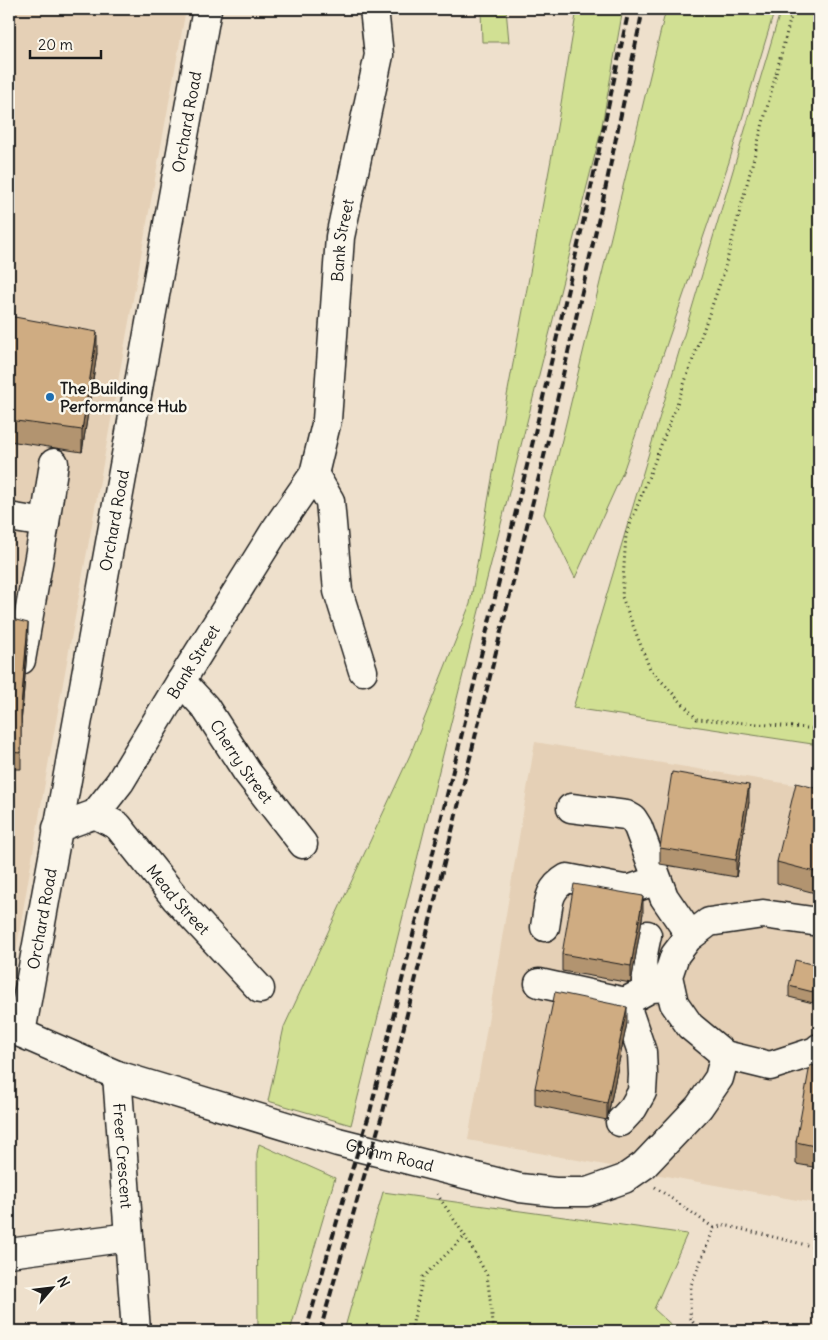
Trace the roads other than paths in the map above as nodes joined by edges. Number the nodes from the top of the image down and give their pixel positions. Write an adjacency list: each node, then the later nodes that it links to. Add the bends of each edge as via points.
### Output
1 (208, 9): 12 (street, Orchard Road)
2 (374, 9): 4 (street, Bank Street, via 379,55 340,237 327,420)
3 (54, 463): 6 (street)
4 (314, 474): 7 (street, via 330,502 338,592); 9 (street, Bank Street)
5 (9, 517): 6 (street)
6 (45, 523): 8 (street)
7 (363, 671)
8 (17, 680)
9 (180, 681): 11 (street, Bank Street, via 120,782); 13 (street, Cherry Street, via 205,706 247,772)
10 (571, 808): 14 (street, via 626,815 633,819)
11 (95, 814): 12 (street); 21 (street, Mead Street, via 118,826 176,899)
12 (57, 828): 23 (street, Orchard Road)
13 (303, 844)
14 (657, 880): 16 (street, via 623,890 567,878 551,892); 18 (street, via 664,898)
15 (819, 922): 18 (street, via 763,914 709,922)
16 (546, 927)
17 (647, 935): 20 (street, via 642,956 644,981)
18 (690, 935): 20 (street, via 675,955)
19 (539, 983): 22 (street)
20 (661, 987): 22 (street); 25 (street, via 690,1026)
21 (260, 989)
22 (625, 1002): 27 (street, via 642,1052 643,1075 642,1092 634,1108)
23 (15, 1030): 26 (street, Gomm Road)
24 (819, 1048): 25 (street, via 770,1066)
25 (724, 1054): 26 (street, Gomm Road, via 718,1078 699,1107 644,1164 624,1179 587,1192 520,1188 338,1142)
26 (118, 1075): 28 (street, Freer Crescent)
27 (620, 1122)
28 (129, 1237): 29 (street); 30 (street, Freer Crescent)
29 (9, 1253)
30 (136, 1331)

